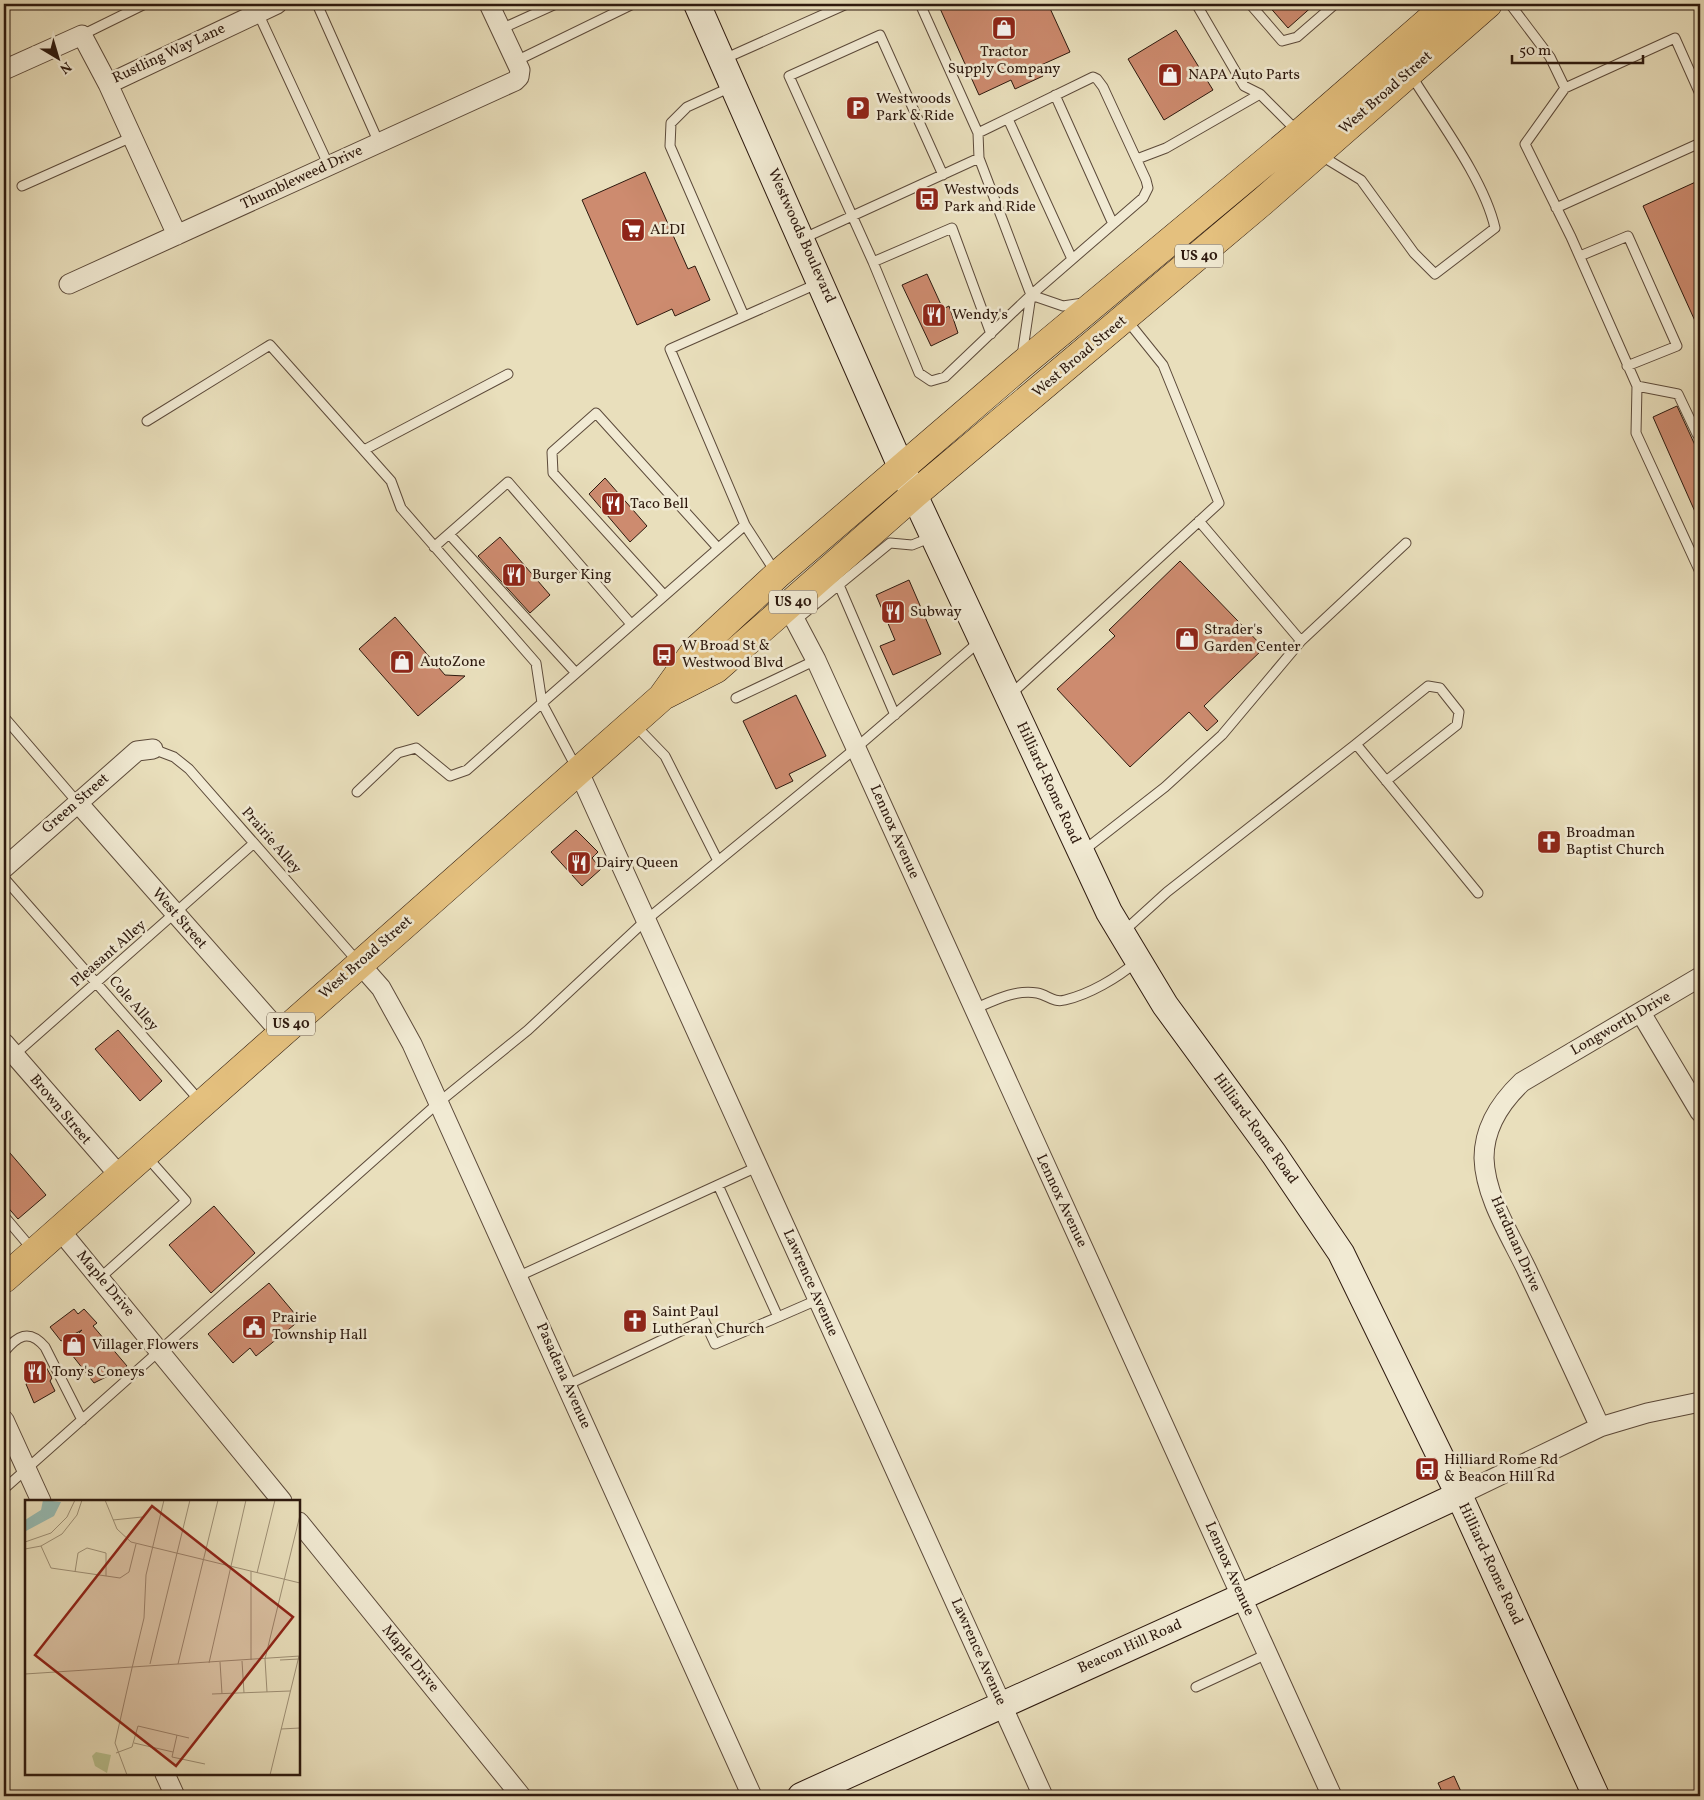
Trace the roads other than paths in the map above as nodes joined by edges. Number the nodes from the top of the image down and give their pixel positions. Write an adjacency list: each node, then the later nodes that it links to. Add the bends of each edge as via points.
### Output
1 (145, 4): 19 (lane)
2 (277, 4): 16 (street, Rustling Way Lane)
3 (317, 4): 33 (lane)
4 (489, 4): 18 (street)
5 (556, 4): 18 (lane)
6 (633, 4): 20 (lane)
7 (697, 4): 21 (main road, Westwoods Boulevard)
8 (847, 4): 21 (lane)
9 (920, 4): 31 (lane)
10 (1250, 4): 11 (lane, via 1282,41 1297,37)
11 (1335, 4)
12 (1448, 4): 17 (main road, West Broad Street / US 40)
13 (1488, 4): 23 (main road, West Broad Street / US 40)
14 (1510, 4): 26 (lane, via 1550,57)
15 (1198, 7): 27 (lane, via 1244,86)
16 (258, 13): 24 (street, Rustling Way Lane); 38 (lane)
17 (1429, 14): 34 (main road, West Broad Street / US 40)
18 (501, 29): 20 (street)
19 (82, 35): 22 (street); 24 (street, Rustling Way Lane)
20 (516, 60): 33 (street, Thumbleweed Drive, via 520,70 515,80)
21 (722, 60): 25 (main road, Westwoods Boulevard)
22 (4, 70)
23 (1410, 72): 34 (main road, West Broad Street / US 40); 34 (lane, via 1476,178 1491,209 1495,228 1435,274 1414,253 1361,180)
24 (108, 84): 32 (street)
25 (734, 86): 45 (main road, Westwoods Boulevard); 53 (lane, via 687,107 671,123 670,146)
26 (1565, 88): 28 (lane, via 1675,38); 41 (lane, via 1525,144)
27 (1260, 94): 34 (lane); 37 (lane, via 1166,148)
28 (1700, 94)
29 (1055, 95): 30 (lane); 37 (lane, via 1093,77 1098,79); 43 (lane)
30 (1008, 119): 31 (lane); 47 (lane)
31 (978, 133): 36 (lane)
32 (132, 137): 40 (lane); 44 (street)
33 (379, 143): 38 (street, Thumbleweed Drive)
34 (1308, 143): 52 (main road, West Broad Street / US 40); 54 (main road, West Broad Street / US 40)
35 (1700, 143): 41 (lane)
36 (979, 158): 39 (lane); 51 (lane)
37 (1137, 159): 43 (lane, via 1148,188 1143,198)
38 (329, 166): 44 (street, Thumbleweed Drive)
39 (943, 175): 42 (lane); 42 (lane, via 880,35 789,76)
40 (22, 186)
41 (1556, 208): 46 (lane)
42 (852, 216): 45 (lane); 48 (lane)
43 (1113, 224): 47 (lane)
44 (177, 235): 50 (street, Thumbleweed Drive)
45 (802, 239): 49 (main road, Westwoods Boulevard)
46 (1580, 256): 57 (lane); 57 (lane, via 1628,236 1677,346)
47 (1072, 259): 51 (lane)
48 (873, 262): 55 (lane, via 952,228); 55 (lane, via 919,373 931,381 945,377)
49 (822, 282): 53 (lane); 63 (main road, Westwoods Boulevard)
50 (69, 284)
51 (1031, 295): 52 (lane, via 1063,306); 55 (lane); 56 (lane)
52 (1101, 300): 56 (main road, West Broad Street / US 40)
53 (744, 316): 66 (lane, via 670,349)
54 (1126, 319): 64 (main road, West Broad Street / US 40); 65 (lane, via 1163,365 1219,503)
55 (991, 334)
56 (1020, 366): 63 (main road, West Broad Street / US 40)
57 (1627, 366): 59 (lane)
58 (508, 374): 62 (lane)
59 (1637, 386): 61 (lane, via 1678,394 1697,434); 72 (lane, via 1636,433)
60 (147, 421): 62 (lane, via 270,346)
61 (1700, 433)
62 (364, 450): 70 (lane, via 391,481 401,508)
63 (902, 469): 64 (main road, Hilliard-Rome Road); 73 (main road, West Broad Street / US 40)
64 (915, 494): 68 (main road, Hilliard-Rome Road); 76 (main road, West Broad Street / US 40)
65 (1199, 521): 79 (lane); 83 (lane)
66 (744, 525): 71 (lane); 73 (lane)
67 (449, 534): 70 (lane); 77 (lane, via 508,482); 81 (lane)
68 (933, 536): 74 (lane, via 912,545 890,543); 78 (main road, Hilliard-Rome Road)
69 (1406, 542): 79 (lane)
70 (434, 547): 85 (lane, via 536,663)
71 (718, 548): 75 (lane); 75 (lane, via 596,413 552,452 553,473)
72 (1700, 572)
73 (777, 575): 82 (main road, West Broad Street / US 40, via 695,650)
74 (839, 585): 76 (lane); 86 (lane)
75 (664, 595): 77 (lane)
76 (792, 613): 80 (street, Lennox Avenue); 82 (main road, West Broad Street / US 40, via 716,669)
77 (631, 624): 81 (lane)
78 (981, 641): 83 (main road, Hilliard-Rome Road); 86 (lane)
79 (1301, 641): 97 (lane, via 1222,735 1165,788)
80 (816, 660): 84 (lane); 90 (street, Lennox Avenue)
81 (576, 673): 85 (lane)
82 (662, 697): 88 (main road, West Broad Street / US 40)
83 (1008, 697): 97 (main road, Hilliard-Rome Road)
84 (736, 698)
85 (542, 702): 92 (lane); 94 (lane, via 467,770 450,776 416,748 398,753)
86 (895, 715): 90 (lane)
87 (4, 717): 95 (lane)
88 (633, 722): 92 (main road, West Broad Street / US 40); 98 (lane, via 665,756)
89 (1356, 744): 93 (lane); 93 (lane, via 1428,686 1440,688 1459,712 1457,725); 104 (lane, via 1167,892)
90 (856, 748): 98 (lane); 109 (street, Lennox Avenue)
91 (153, 749): 95 (street, Green Street, via 137,752); 96 (lane, Prairie Alley, via 174,757 189,769)
92 (578, 770): 103 (street, Lawrence Avenue); 106 (main road, West Broad Street / US 40)
93 (1386, 781): 101 (lane)
94 (357, 792)
95 (78, 803): 99 (street, Green Street); 102 (street, West Street)
96 (254, 843): 102 (lane, Pleasant Alley); 106 (lane, Prairie Alley)
97 (1081, 853): 104 (main road, Hilliard-Rome Road, via 1108,912)
98 (718, 861): 103 (lane)
99 (4, 868)
100 (4, 878): 108 (lane, Cole Alley)
101 (1478, 893)
102 (176, 915): 108 (lane, Pleasant Alley); 111 (street, West Street)
103 (646, 921): 115 (lane, via 528,1030); 118 (street, Lawrence Avenue)
104 (1122, 933): 105 (main road, Hilliard-Rome Road)
105 (1138, 960): 109 (lane, via 1105,983 1065,1000 1052,1001 1038,993 1027,992 1012,994); 138 (main road, Hilliard-Rome Road, via 1166,1005 1341,1253)
106 (360, 963): 111 (main road, West Broad Street / US 40); 115 (street, Pasadena Avenue, via 385,996 412,1044)
107 (1700, 977): 110 (street, Longworth Drive)
108 (96, 983): 112 (lane, Pleasant Alley); 114 (lane, Cole Alley)
109 (974, 1009): 142 (street, Lennox Avenue)
110 (1641, 1012): 113 (street, Longworth Drive); 116 (street)
111 (281, 1034): 114 (main road, West Broad Street / US 40)
112 (7, 1054): 119 (street, Brown Street)
113 (1541, 1070): 135 (street, Hardman Drive, via 1507,1097 1496,1114 1484,1157 1486,1177)
114 (202, 1103): 117 (main road, West Broad Street / US 40)
115 (438, 1104): 124 (street, Pasadena Avenue); 129 (lane)
116 (1700, 1112)
117 (144, 1153): 119 (main road, West Broad Street / US 40); 125 (lane, via 186,1201)
118 (757, 1167): 120 (lane); 127 (street, Lawrence Avenue)
119 (119, 1175): 122 (main road, West Broad Street / US 40)
120 (718, 1185): 124 (lane); 128 (lane)
121 (4, 1216): 123 (lane)
122 (59, 1229): 123 (main road, West Broad Street / US 40); 125 (street, Maple Drive)
123 (34, 1251): 126 (main road, West Broad Street / US 40)
124 (518, 1277): 131 (street, Pasadena Avenue)
125 (100, 1278): 129 (street, Maple Drive)
126 (4, 1279)
127 (817, 1300): 128 (lane); 145 (street, Lawrence Avenue)
128 (778, 1318): 131 (lane, via 715,1344 704,1320)
129 (161, 1351): 134 (lane); 140 (street, Maple Drive)
130 (4, 1352): 134 (lane, via 21,1336 38,1339)
131 (567, 1385): 149 (street, Pasadena Avenue)
132 (1700, 1402): 135 (street)
133 (4, 1420): 136 (street)
134 (82, 1420): 136 (lane)
135 (1600, 1427): 138 (street)
136 (27, 1469): 137 (lane); 139 (street)
137 (4, 1489)
138 (1458, 1495): 142 (main road, Beacon Hill Road); 153 (main road, Hilliard-Rome Road)
139 (41, 1500)
140 (281, 1500)
141 (300, 1523): 148 (street, Maple Drive)
142 (1241, 1597): 143 (street, Lennox Avenue); 145 (main road, Beacon Hill Road)
143 (1267, 1654): 144 (lane); 152 (street, Lennox Avenue)
144 (1196, 1687)
145 (1002, 1705): 150 (main road, Beacon Hill Road); 151 (street, Lawrence Avenue)
146 (164, 1775): 147 (street)
147 (175, 1796)
148 (521, 1796)
149 (752, 1796)
150 (802, 1796)
151 (1042, 1796)
152 (1332, 1796)
153 (1596, 1796)

